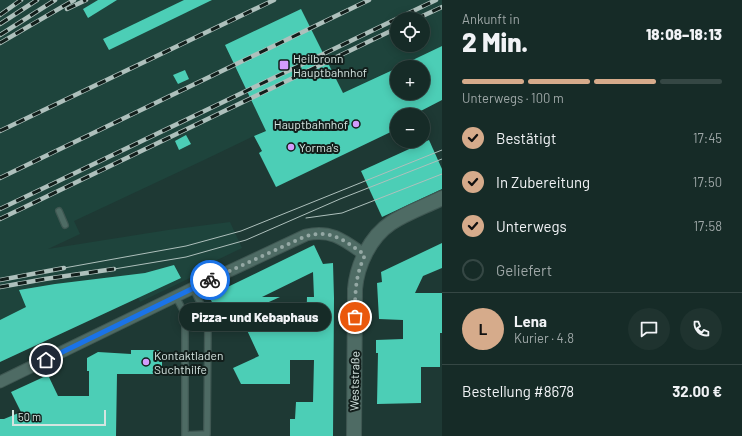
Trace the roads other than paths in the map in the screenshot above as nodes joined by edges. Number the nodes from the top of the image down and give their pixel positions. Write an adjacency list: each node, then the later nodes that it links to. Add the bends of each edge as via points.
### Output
1 (442, 198): 4 (street, Weststraße, via 391,222 375,238)
2 (59, 211): 3 (lane)
3 (65, 225)
4 (365, 255): 5 (street, via 339,237 312,234); 8 (street, Weststraße, via 357,273 355,289)
5 (193, 288): 6 (street); 6 (lane, via 208,319 207,434 185,435 185,314)
6 (176, 297): 7 (street)
7 (0, 382)
8 (354, 436)

